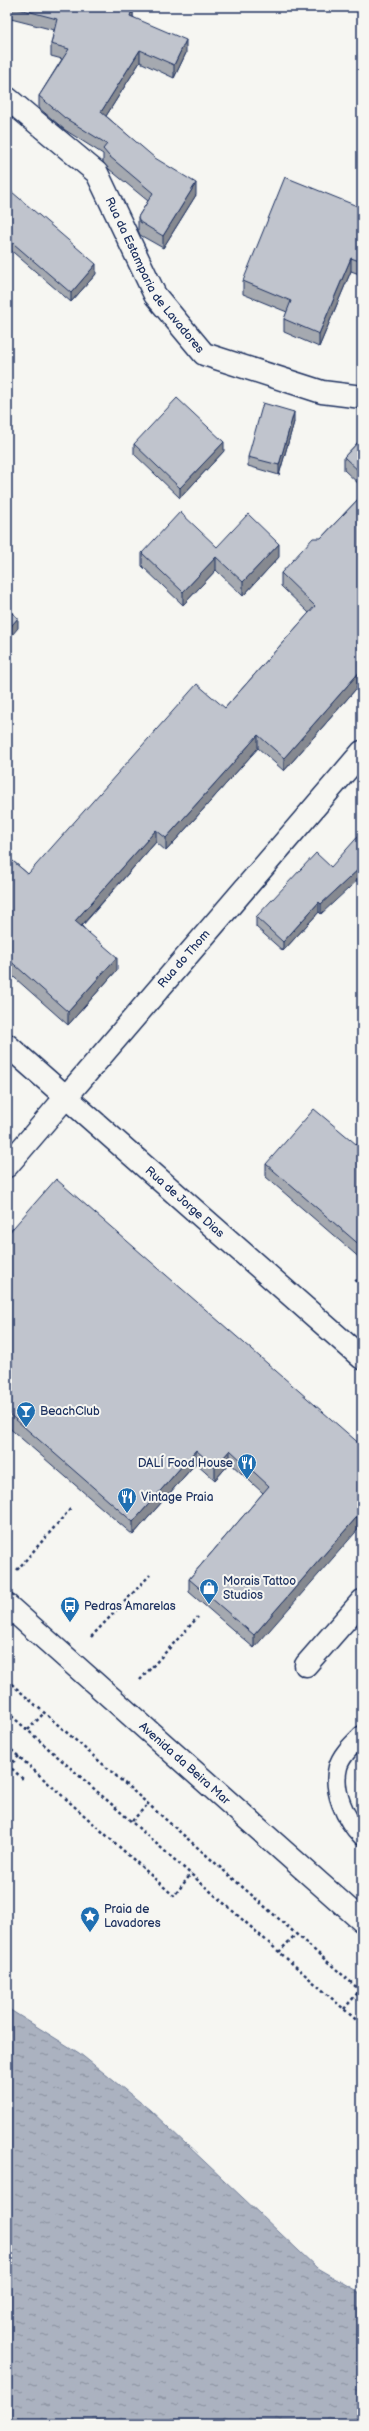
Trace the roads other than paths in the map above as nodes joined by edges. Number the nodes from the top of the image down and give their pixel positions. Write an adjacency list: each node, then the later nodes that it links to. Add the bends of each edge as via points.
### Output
1 (7, 98): 2 (street, Rua da Estamparia de Lavadores, via 97,173 155,296 204,354 322,392)
2 (362, 397)
3 (362, 752): 5 (street, Rua do Thom)
4 (7, 1045): 5 (street, Rua de Jorge Dias)
5 (66, 1096): 6 (street, Rua do Thom); 7 (street, Rua de Jorge Dias)
6 (7, 1166)
7 (362, 1358)
8 (362, 1601): 10 (street)
9 (7, 1605): 13 (street, Avenida da Beira Mar)
10 (306, 1665)
11 (362, 1735): 12 (lane, via 347,1750 338,1767 337,1790 345,1812)
12 (362, 1836)
13 (362, 1921)

